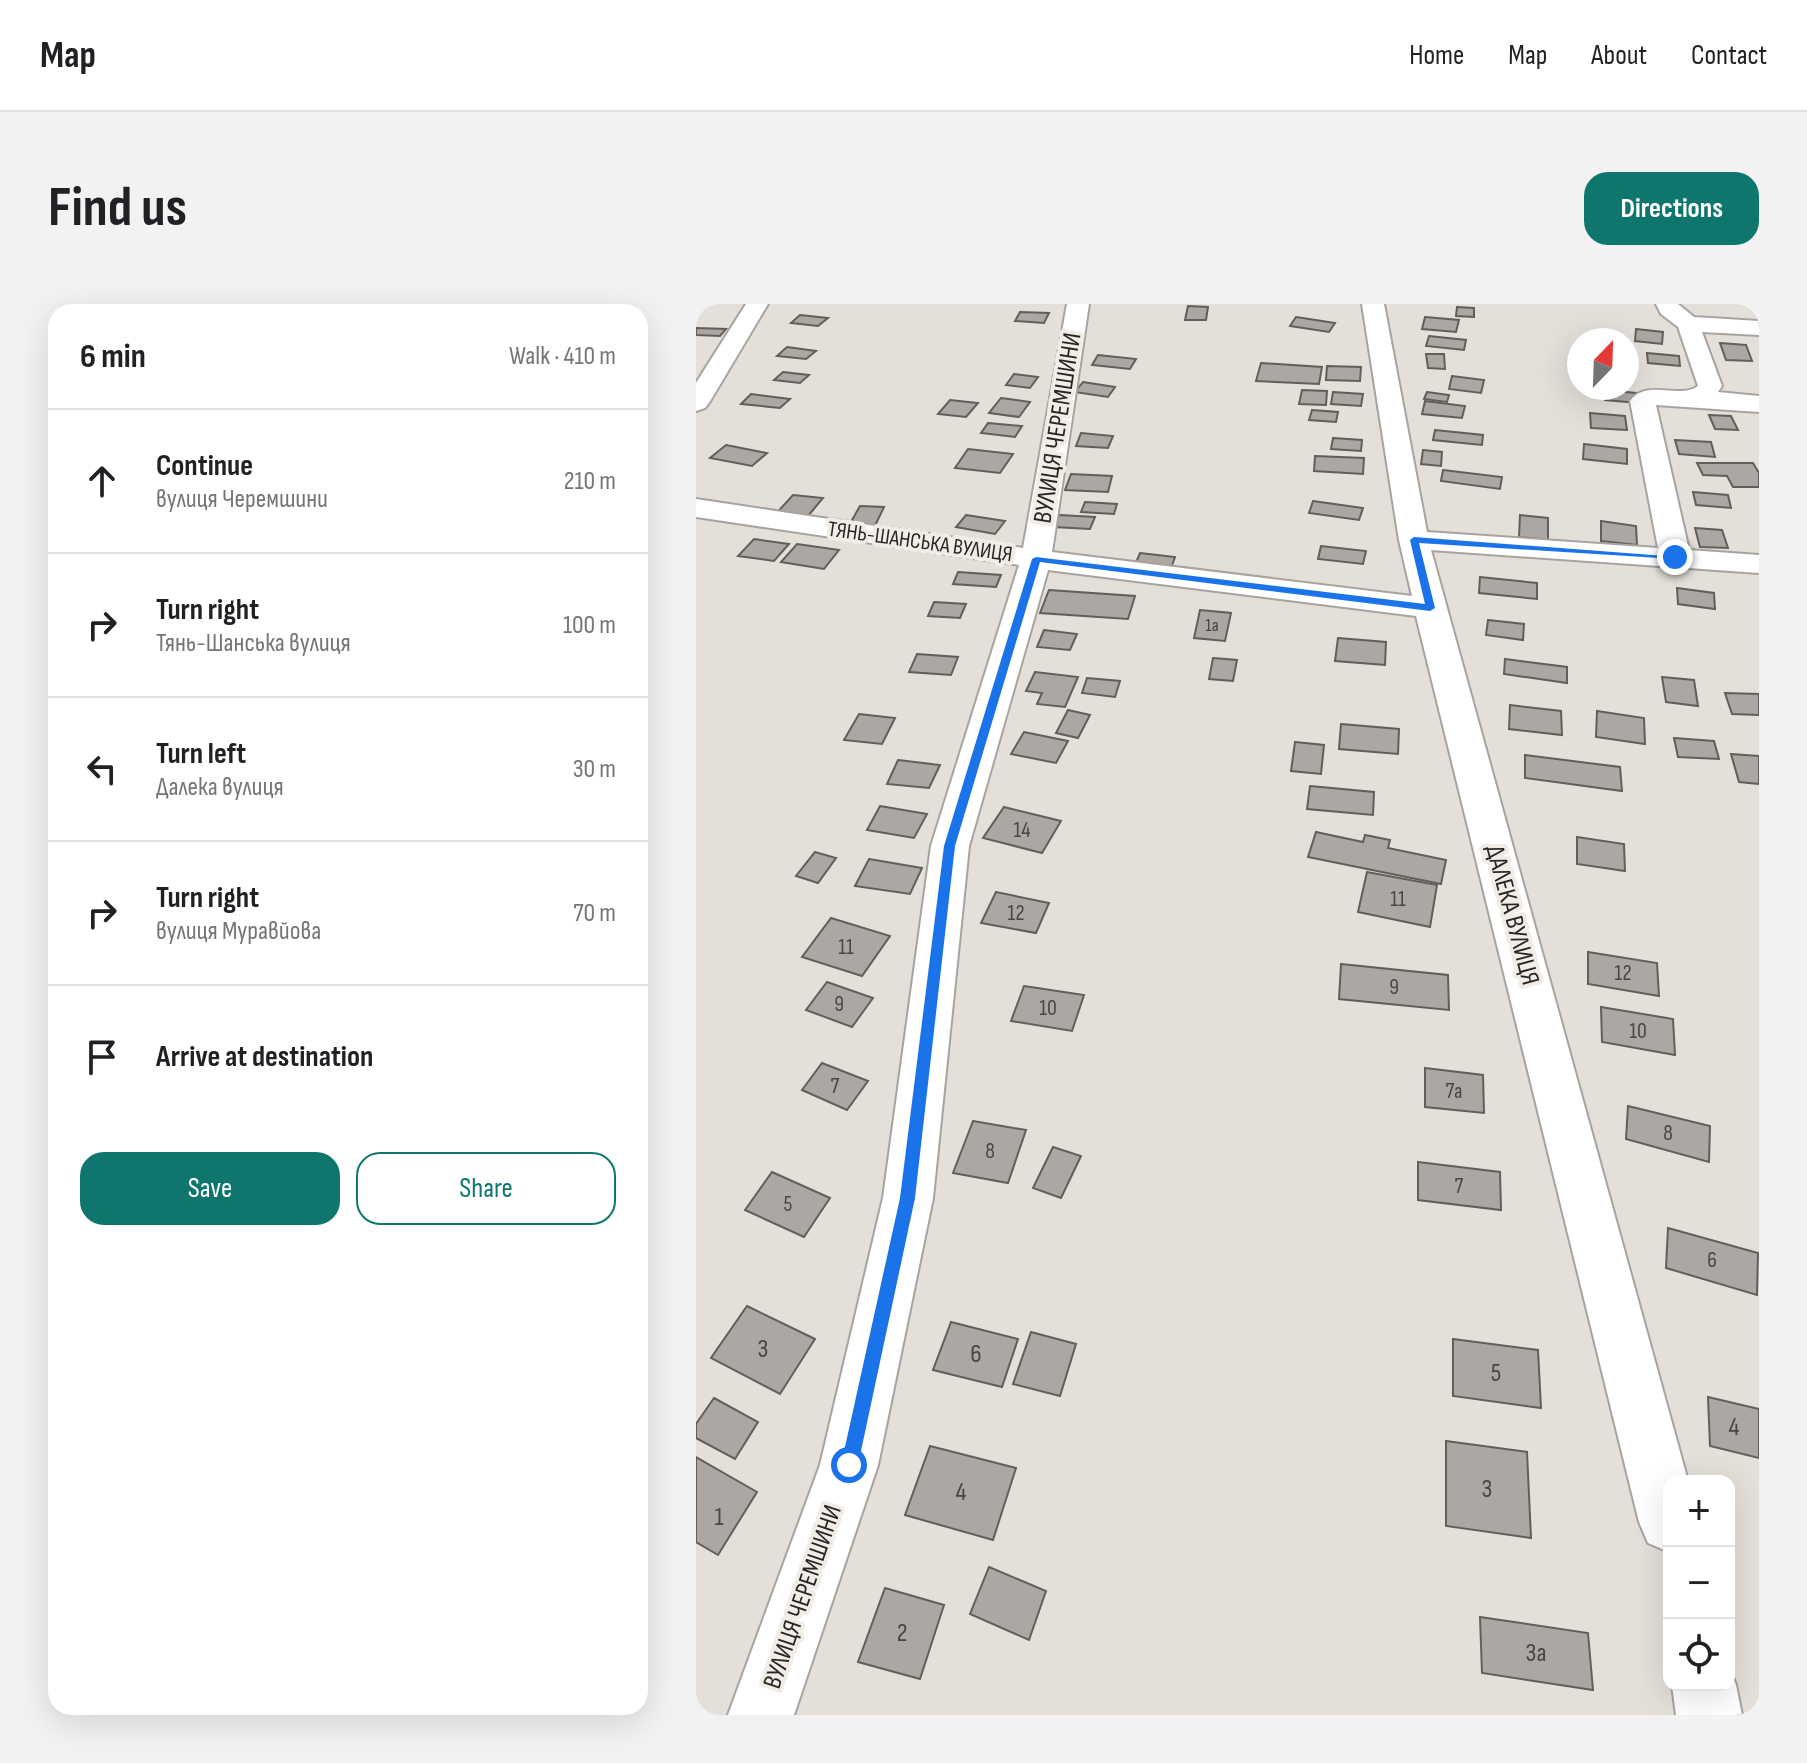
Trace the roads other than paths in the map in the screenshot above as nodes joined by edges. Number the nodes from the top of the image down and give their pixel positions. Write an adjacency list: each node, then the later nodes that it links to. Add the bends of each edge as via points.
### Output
1 (757, 304): 8 (street)
2 (1078, 304): 13 (street, ВУЛИЦЯ ЧЕРЕМШИНИ)
3 (1373, 304): 11 (street, ДАЛЕКА ВУЛИЦЯ)
4 (1667, 304): 5 (street)
5 (1688, 324): 6 (street); 7 (street, via 1710,386)
6 (1759, 328)
7 (1698, 398): 9 (street); 12 (street, via 1656,396 1643,401)
8 (696, 403)
9 (1759, 404)
10 (696, 508): 13 (street, ТЯНЬ-ШАНСЬКА ВУЛИЦЯ)
11 (1414, 540): 12 (street); 16 (street, ДАЛЕКА ВУЛИЦЯ)
12 (1675, 557): 14 (street)
13 (1036, 559): 16 (street, ТЯНЬ-ШАНСЬКА ВУЛИЦЯ); 19 (street, ВУЛИЦЯ ЧЕРЕМШИНИ, via 950,846 908,1198 849,1465)
14 (1753, 563): 15 (street)
15 (1759, 593)
16 (1430, 608): 17 (street, ДАЛЕКА ВУЛИЦЯ)
17 (1663, 1499)
18 (1705, 1691): 20 (street)
19 (761, 1715)
20 (1709, 1715)

